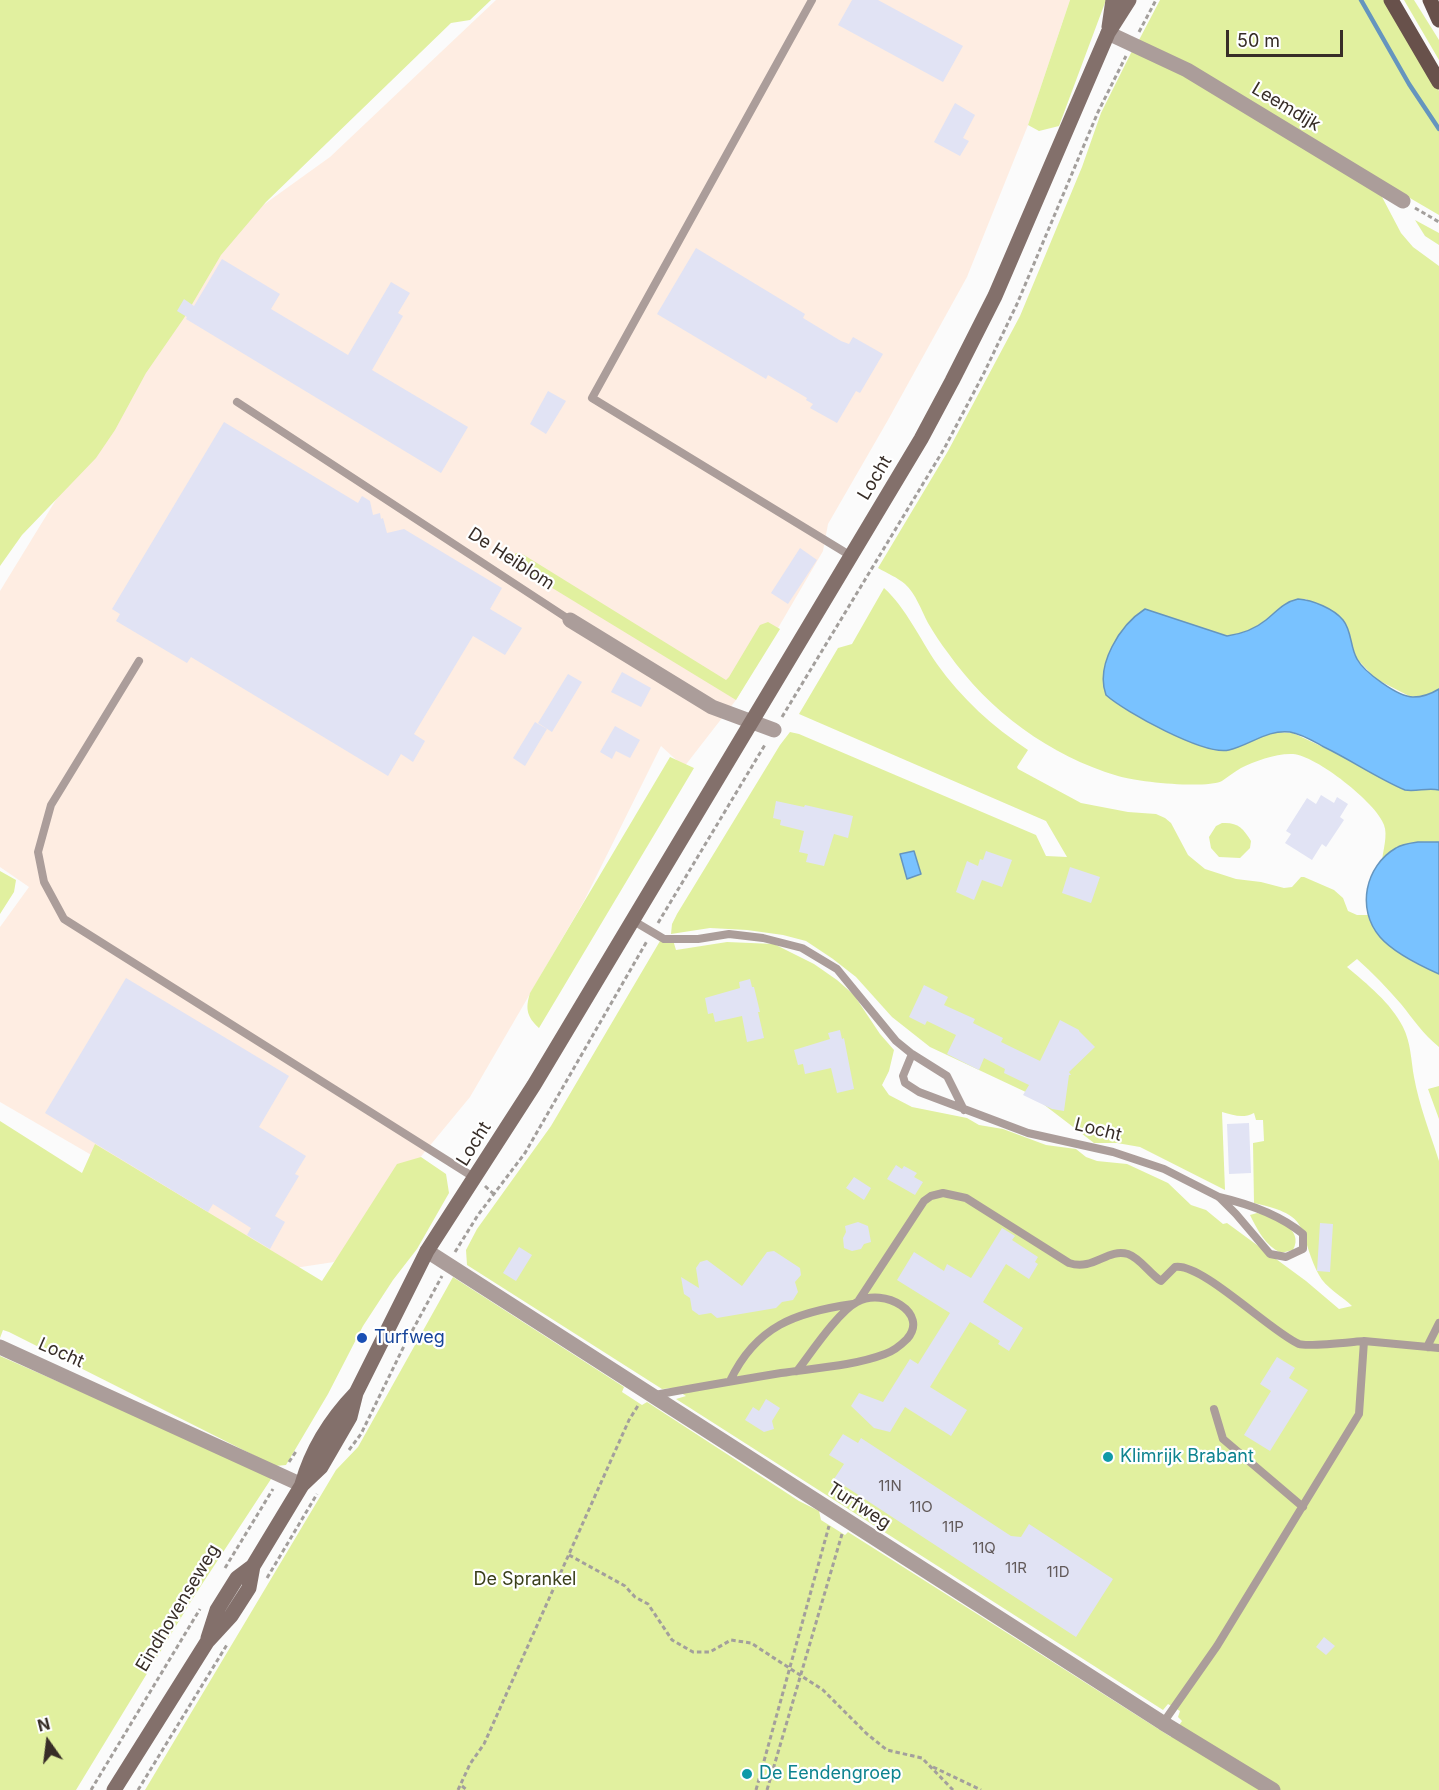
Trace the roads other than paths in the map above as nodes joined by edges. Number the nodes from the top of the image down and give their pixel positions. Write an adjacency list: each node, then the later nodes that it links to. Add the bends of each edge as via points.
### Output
1 (812, 0): 11 (lane, via 592,398)
2 (1113, 0): 7 (street, Locht)
3 (1129, 0): 7 (street, Locht)
4 (1391, 0): 8 (main road)
5 (1430, 0): 6 (main road)
6 (1439, 20)
7 (1108, 33): 9 (street, Leemdijk, via 1187,70); 11 (street, Locht, via 989,307 921,439)
8 (1439, 82)
9 (1403, 201)
10 (237, 402): 12 (lane, De Heiblom)
11 (851, 556): 14 (street, Locht)
12 (570, 620): 14 (street, De Heiblom, via 712,707)
13 (140, 661): 19 (lane, via 51,806 38,852 44,882 64,919)
14 (751, 722): 15 (street, De Heiblom); 16 (street, Locht)
15 (774, 730)
16 (632, 920): 17 (lane, via 664,939 729,934 802,948 837,969 896,1041); 19 (street, Locht)
17 (912, 1054): 18 (lane, via 948,1076); 18 (lane, Locht, via 904,1083)
18 (964, 1110): 20 (lane, Locht, via 1028,1133 1113,1152 1164,1169)
19 (475, 1178): 21 (street, Locht)
20 (1219, 1197): 20 (lane, Locht, via 1270,1254 1286,1257 1303,1249 1303,1234 1291,1224 1248,1204)
21 (428, 1251): 30 (street, Turfweg); 32 (street, Locht, via 356,1393 338,1411 309,1460)
22 (856, 1302): 24 (lane, via 924,1201 936,1194 951,1193 997,1216 1069,1263 1078,1266 1126,1254 1161,1281 1174,1267 1184,1267 1301,1345); 28 (lane); 28 (lane, via 876,1296 898,1303 912,1318 914,1328 910,1336 885,1354); 29 (lane, via 823,1308 775,1327 753,1346)
23 (1439, 1323): 26 (lane)
24 (1364, 1341): 26 (lane); 33 (lane, via 1359,1414)
25 (0, 1347): 32 (street, Locht)
26 (1427, 1347): 27 (lane)
27 (1439, 1348)
28 (797, 1371): 29 (lane)
29 (730, 1381): 30 (lane)
30 (650, 1394): 34 (street, Turfweg)
31 (1214, 1409): 33 (lane, via 1223,1439)
32 (302, 1485): 35 (street, Eindhovenseweg, via 253,1566 237,1578 217,1610 207,1642)
33 (1303, 1507): 34 (lane, via 1217,1646)
34 (1163, 1723): 36 (street, Turfweg)
35 (114, 1790)
36 (1273, 1790)

